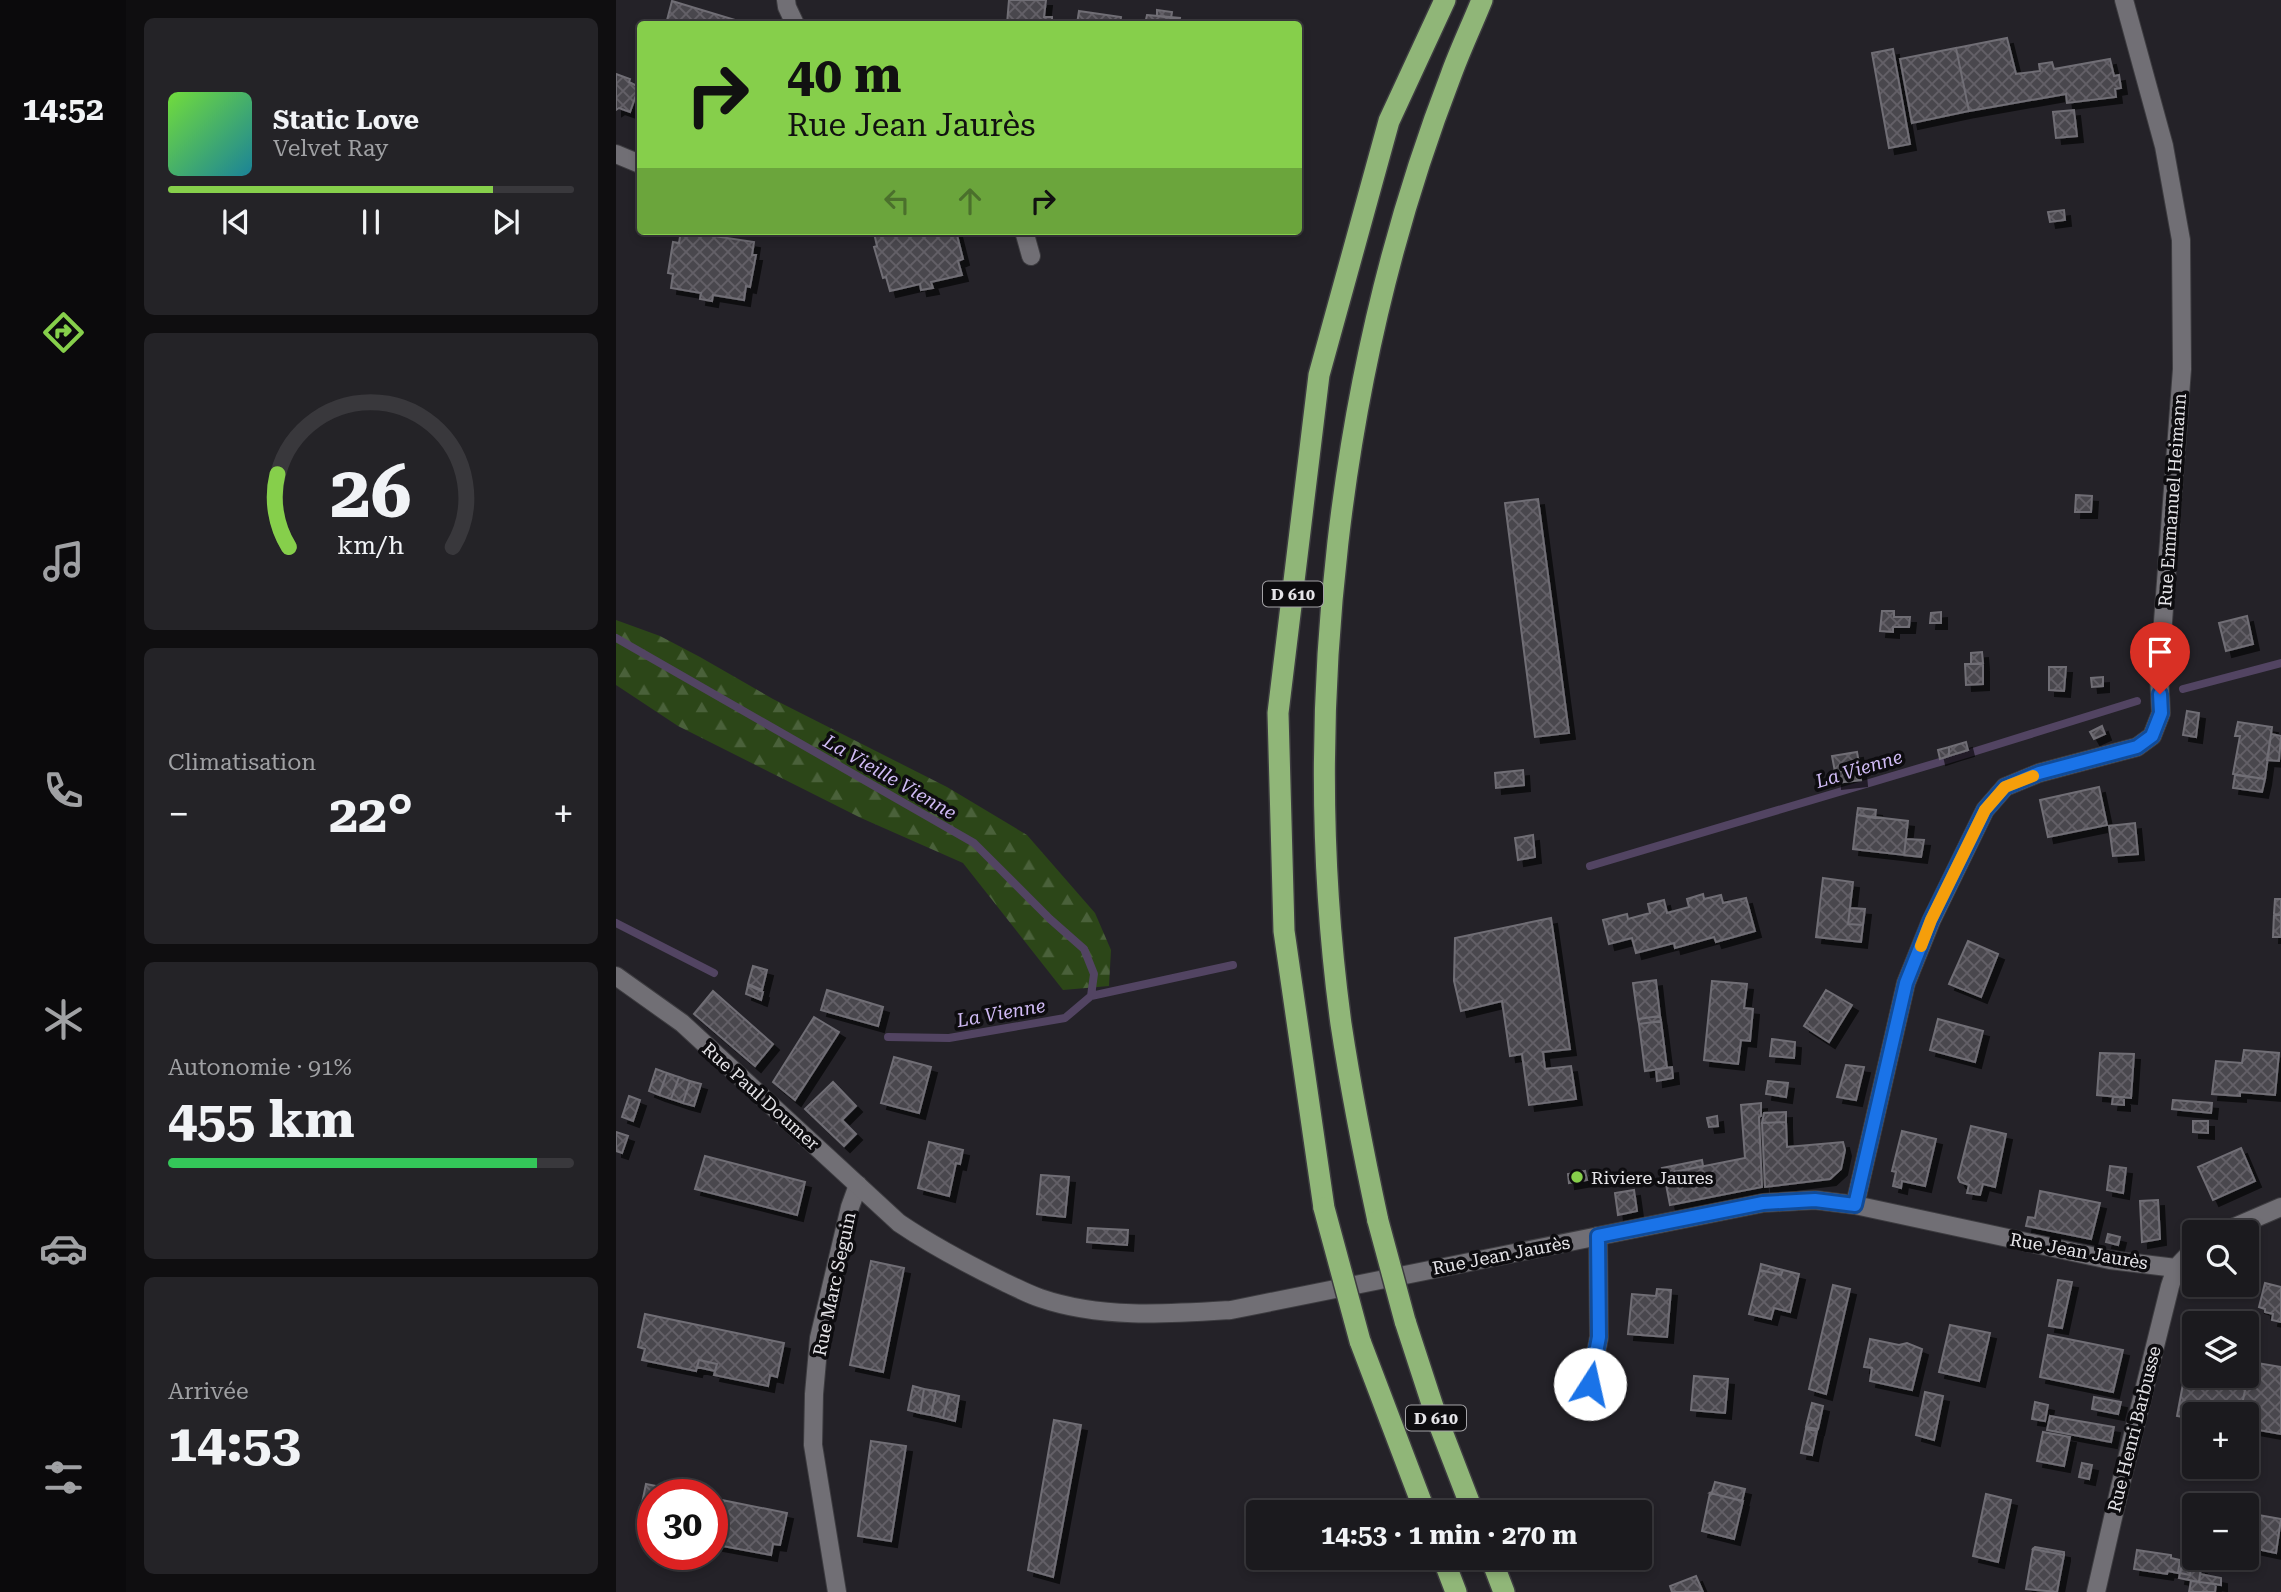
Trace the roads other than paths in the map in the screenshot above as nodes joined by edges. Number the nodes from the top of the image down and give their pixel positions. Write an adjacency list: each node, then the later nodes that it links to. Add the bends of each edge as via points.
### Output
1 (786, 0): 5 (street)
2 (1445, 0): 20 (highway, D 610, bridge, via 1389,121 1319,375 1278,713 1284,931 1324,1208 1360,1341)
3 (1482, 0): 21 (highway, D 610, bridge, via 1417,171 1361,391 1342,508 1325,729 1333,939 1357,1124 1405,1321)
4 (2124, 0): 12 (street, Rue Emmanuel Heimann, via 2164,146 2182,240 2182,369 2159,675 2161,713 2152,736 2137,747 2039,773 2005,787 1985,810 1906,983)
5 (794, 21)
6 (616, 154): 7 (street)
7 (637, 162)
8 (1025, 235): 9 (street)
9 (1031, 256)
10 (616, 976): 11 (street, Rue Paul Doumer, via 682,1023)
11 (858, 1185): 15 (street, Rue Paul Doumer); 24 (street, Rue Marc Seguin, via 818,1338 814,1394 813,1445)
12 (1855, 1205): 16 (street, Rue Jean Jaurès, via 1815,1200 1763,1203); 18 (street, Rue Jean Jaurès, via 2110,1260)
13 (2281, 1207): 14 (street)
14 (2251, 1220)
15 (899, 1223): 16 (street, Rue Jean Jaurès, via 975,1268 1040,1298 1094,1311 1164,1315 1231,1310)
16 (1598, 1236): 19 (street, via 1599,1337)
17 (2182, 1262): 18 (street)
18 (2176, 1268): 27 (street, Rue Henri Barbusse)
19 (1586, 1407)
20 (1421, 1500)
21 (1468, 1500)
22 (1448, 1570): 25 (highway)
23 (1495, 1570): 26 (highway)
24 (837, 1592)
25 (1456, 1592)
26 (1504, 1592)
27 (2096, 1592)

